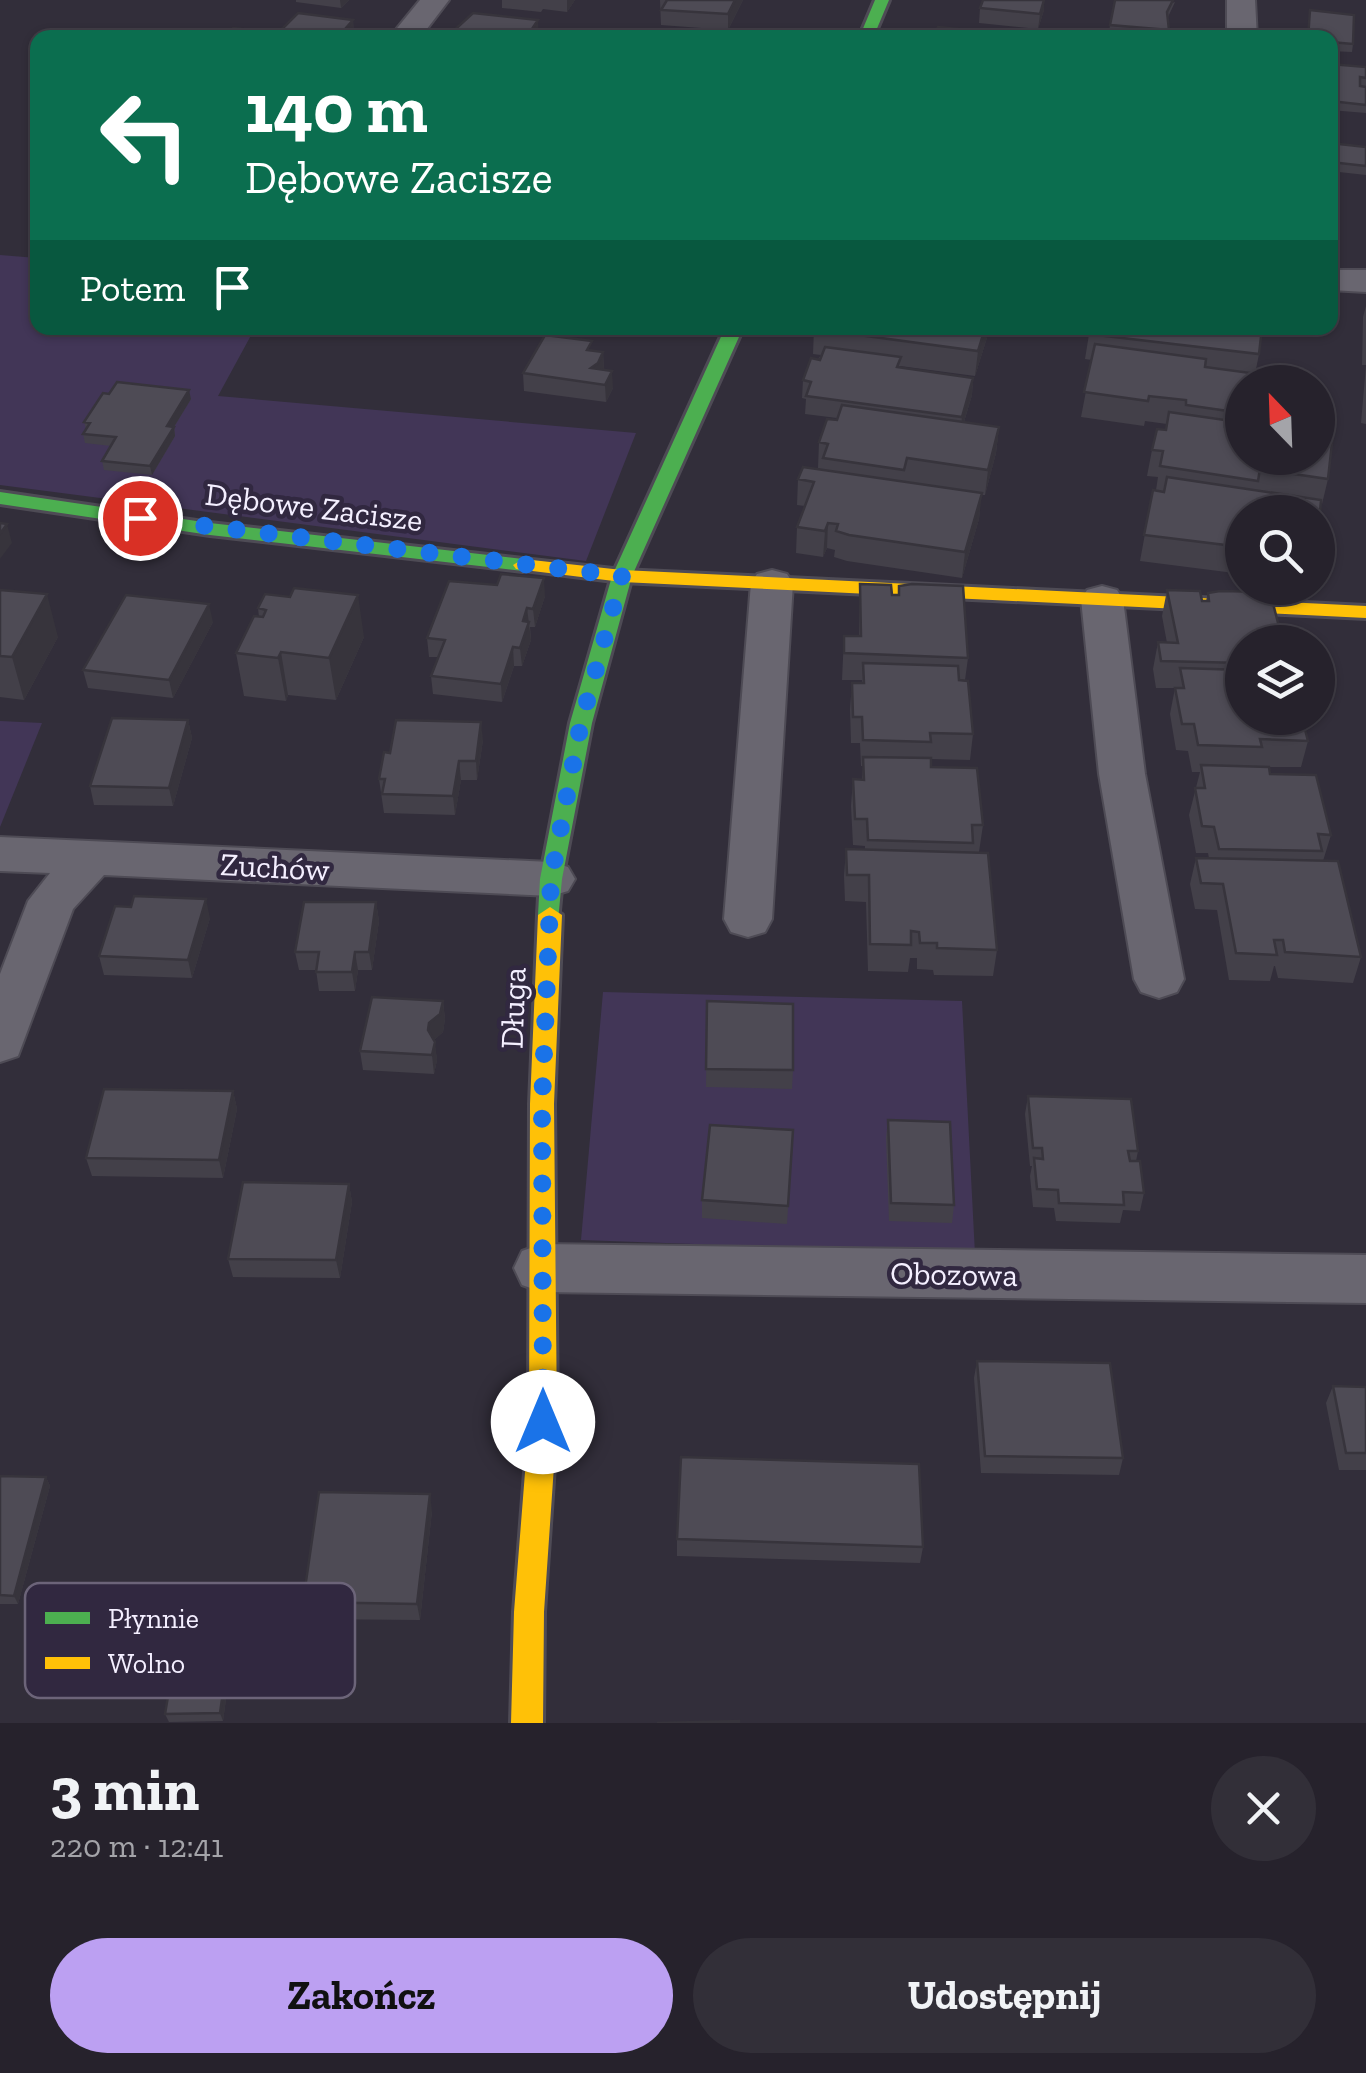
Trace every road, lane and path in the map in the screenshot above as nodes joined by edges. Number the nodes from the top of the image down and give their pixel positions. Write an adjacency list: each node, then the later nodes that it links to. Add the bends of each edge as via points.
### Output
1 (435, 0): 4 (street)
2 (880, 0): 5 (street)
3 (1241, 0): 6 (street)
4 (411, 30)
5 (869, 30)
6 (1242, 30)
7 (1338, 280): 8 (street)
8 (1366, 281)
9 (731, 335): 11 (street, Długa)
10 (0, 498): 11 (street, Dębowe Zacisze)
11 (622, 576): 12 (street, Dębowe Zacisze); 17 (street, Długa, via 581,723)
12 (772, 583): 13 (street, Dębowe Zacisze); 18 (street)
13 (1102, 599): 14 (street, Dębowe Zacisze); 19 (street, via 1122,774)
14 (1366, 612)
15 (0, 854): 16 (street, Zuchów)
16 (92, 859): 17 (street, Zuchów); 20 (street, via 52,901)
17 (551, 879): 21 (street, Długa)
18 (748, 919)
19 (1159, 979)
20 (0, 1042)
21 (542, 1268): 22 (street, Obozowa); 23 (street, Długa, via 543,1422)
22 (1366, 1279)
23 (527, 1723)

